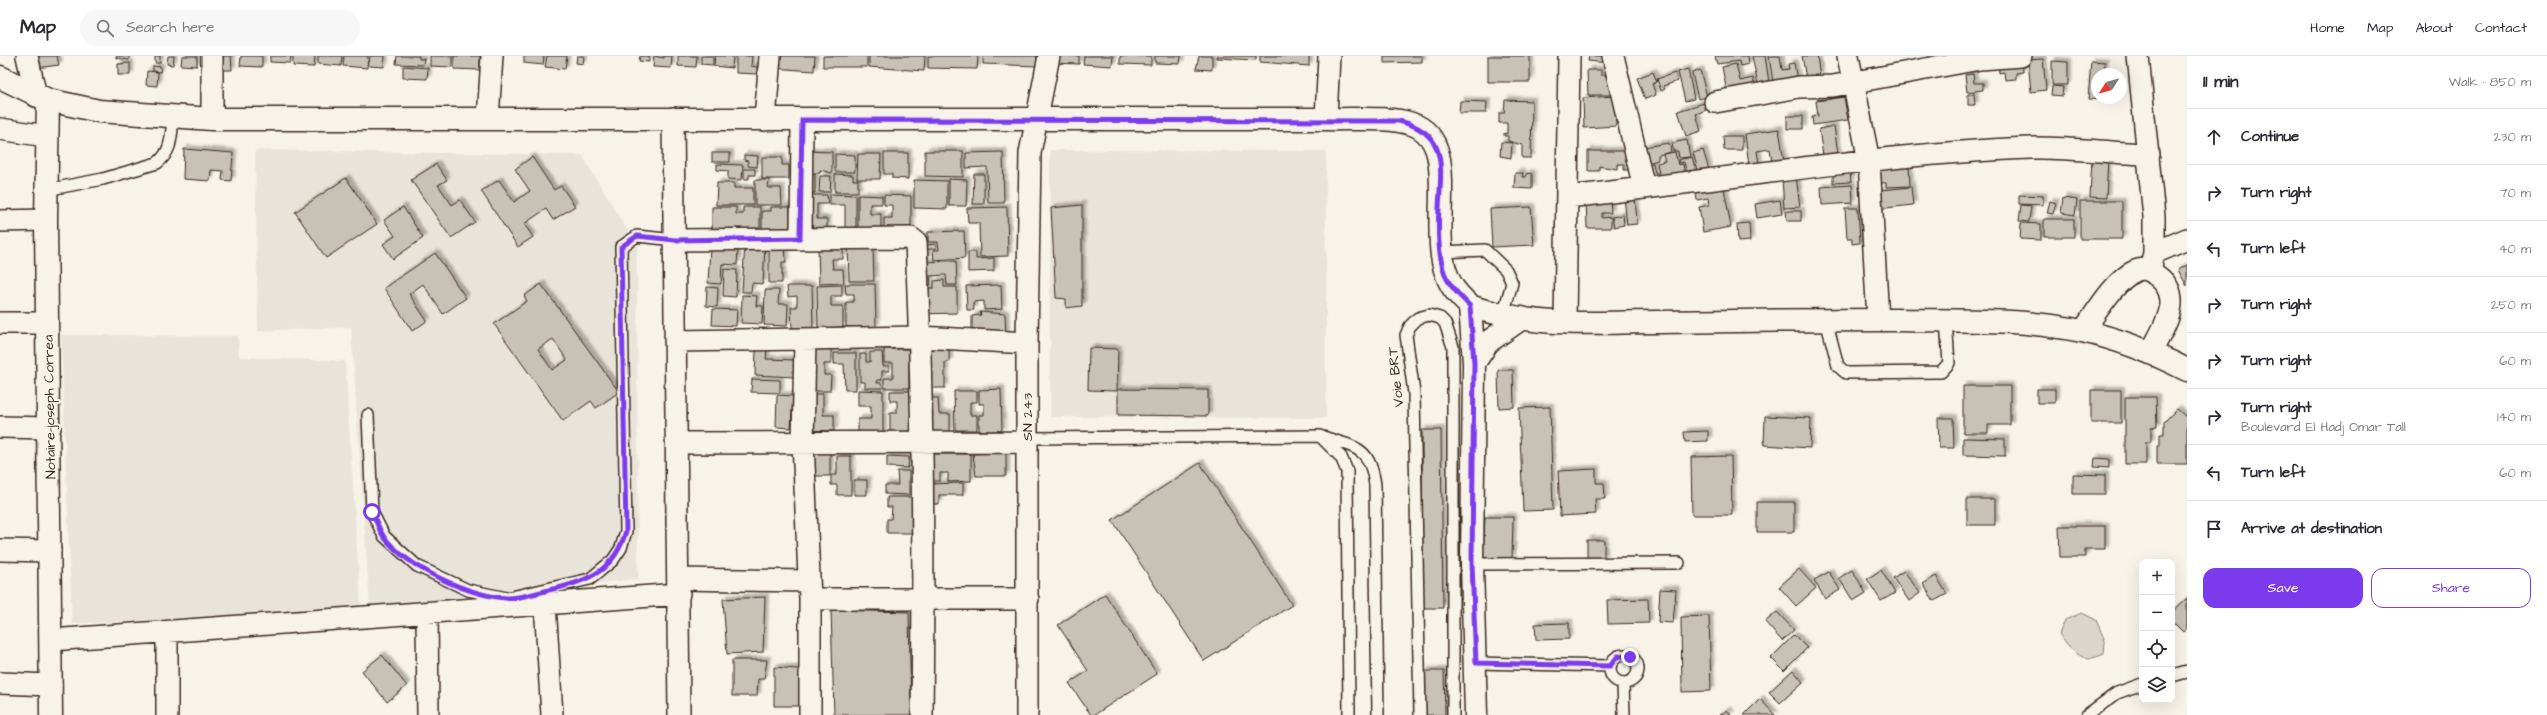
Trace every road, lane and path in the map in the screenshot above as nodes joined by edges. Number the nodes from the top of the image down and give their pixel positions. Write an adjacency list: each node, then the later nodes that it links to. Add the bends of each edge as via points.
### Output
1 (27, 56): 14 (street)
2 (212, 56): 18 (street)
3 (492, 56): 19 (street)
4 (770, 56): 21 (street)
5 (1049, 56): 20 (street, SN 243)
6 (1329, 56): 23 (street)
7 (1570, 56): 30 (street)
8 (1613, 56): 28 (street)
9 (1848, 56): 13 (street)
10 (2021, 56): 13 (street, via 1980,59)
11 (2138, 56): 26 (street)
12 (0, 77): 14 (main road)
13 (1854, 82): 15 (street, via 1818,88 1799,87); 27 (street)
14 (42, 98): 16 (main road, via 99,111); 25 (main road, Notaire-joseph Correa)
15 (1715, 102)
16 (173, 118): 18 (main road); 29 (lane, via 169,150 157,164 102,179)
17 (673, 118): 19 (main road); 21 (main road); 35 (street)
18 (212, 119): 19 (main road)
19 (488, 119)
20 (1037, 119): 22 (main road); 23 (main road); 50 (street, SN 243, via 1030,153)
21 (765, 120): 22 (main road)
22 (802, 120): 33 (street)
23 (1326, 120): 36 (main road, via 1399,121 1414,125 1428,134 1438,149 1442,169 1439,210)
24 (0, 129): 25 (street)
25 (46, 136): 29 (main road, Notaire-joseph Correa)
26 (2149, 154): 27 (street, via 2032,148); 37 (street, via 2154,217)
27 (1868, 161): 28 (street, via 1752,172); 41 (street)
28 (1644, 188): 30 (street)
29 (46, 190): 31 (main road, Notaire-joseph Correa)
30 (1568, 197): 45 (street)
31 (46, 220): 32 (street); 44 (main road, Notaire-joseph Correa)
32 (0, 221)
33 (800, 238): 35 (street); 47 (street, via 914,239)
34 (2187, 239): 37 (street)
35 (675, 240): 49 (street); 54 (lane, via 637,236 621,247 626,531 621,548 613,560 590,579 507,598 468,590 417,566 384,536 372,512)
36 (1441, 252): 38 (main road, via 1443,270 1453,289); 39 (lane, via 1485,250 1506,270 1512,282)
37 (2152, 261): 46 (street, via 2127,275); 51 (street, via 2170,290 2172,309)
38 (1470, 306): 39 (main road); 52 (main road)
39 (1513, 316): 45 (main road); 52 (main road, via 1488,342)
40 (1826, 320): 41 (main road); 42 (lane, via 1838,366 1846,373 1904,374 1941,372 1949,363); 45 (main road)
41 (1878, 320): 42 (main road)
42 (1946, 321): 46 (main road, via 2006,322)
43 (0, 322): 44 (street)
44 (47, 322): 56 (main road, Notaire-joseph Correa)
45 (1565, 322)
46 (2083, 331): 51 (main road)
47 (920, 337): 48 (street); 50 (street); 60 (street)
48 (805, 339): 49 (street); 59 (street)
49 (676, 341): 61 (street)
50 (1027, 343): 58 (street, SN 243)
51 (2151, 352): 53 (main road)
52 (1474, 363): 64 (main road)
53 (2187, 370)
54 (368, 415)
55 (0, 427): 56 (street)
56 (50, 428): 63 (main road, Notaire-joseph Correa)
57 (1320, 436): 58 (lane); 90 (lane, via 1341,456 1347,472); 91 (lane, via 1362,450 1373,468)
58 (1027, 440): 60 (street); 68 (street, SN 243)
59 (802, 442): 60 (street); 61 (street); 67 (street)
60 (921, 442): 69 (street)
61 (678, 443): 66 (street)
62 (0, 550): 63 (street)
63 (50, 551): 73 (main road, Notaire-joseph Correa)
64 (1472, 564): 65 (lane); 74 (main road)
65 (1679, 564)
66 (679, 586): 67 (street); 70 (street); 86 (street)
67 (809, 590): 69 (street); 87 (street)
68 (1028, 599): 69 (street); 89 (street, SN 243)
69 (923, 600): 88 (street)
70 (545, 604): 71 (street); 85 (street)
71 (427, 614): 72 (street); 84 (street)
72 (167, 632): 73 (street); 83 (street)
73 (51, 640): 80 (main road, Notaire-joseph Correa)
74 (1476, 663): 75 (lane); 94 (main road)
75 (1610, 666): 78 (lane, via 1612,678); 78 (lane, via 1618,656 1624,655 1635,661 1637,666 1634,678)
76 (2187, 672): 77 (lane)
77 (2175, 675)
78 (1624, 683): 95 (lane)
79 (0, 684): 80 (street)
80 (51, 685): 82 (main road, Notaire-joseph Correa)
81 (2139, 685): 96 (lane, via 2117,693)
82 (51, 715)
83 (167, 715)
84 (428, 715)
85 (552, 715)
86 (679, 715)
87 (810, 715)
88 (922, 715)
89 (1026, 715)
90 (1349, 715)
91 (1378, 715)
92 (1420, 715): 93 (lane, Voie BRT, via 1414,393 1406,335 1418,318 1429,315 1440,318 1445,323 1452,347)
93 (1453, 715)
94 (1476, 715)
95 (1624, 715)
96 (2087, 715)

